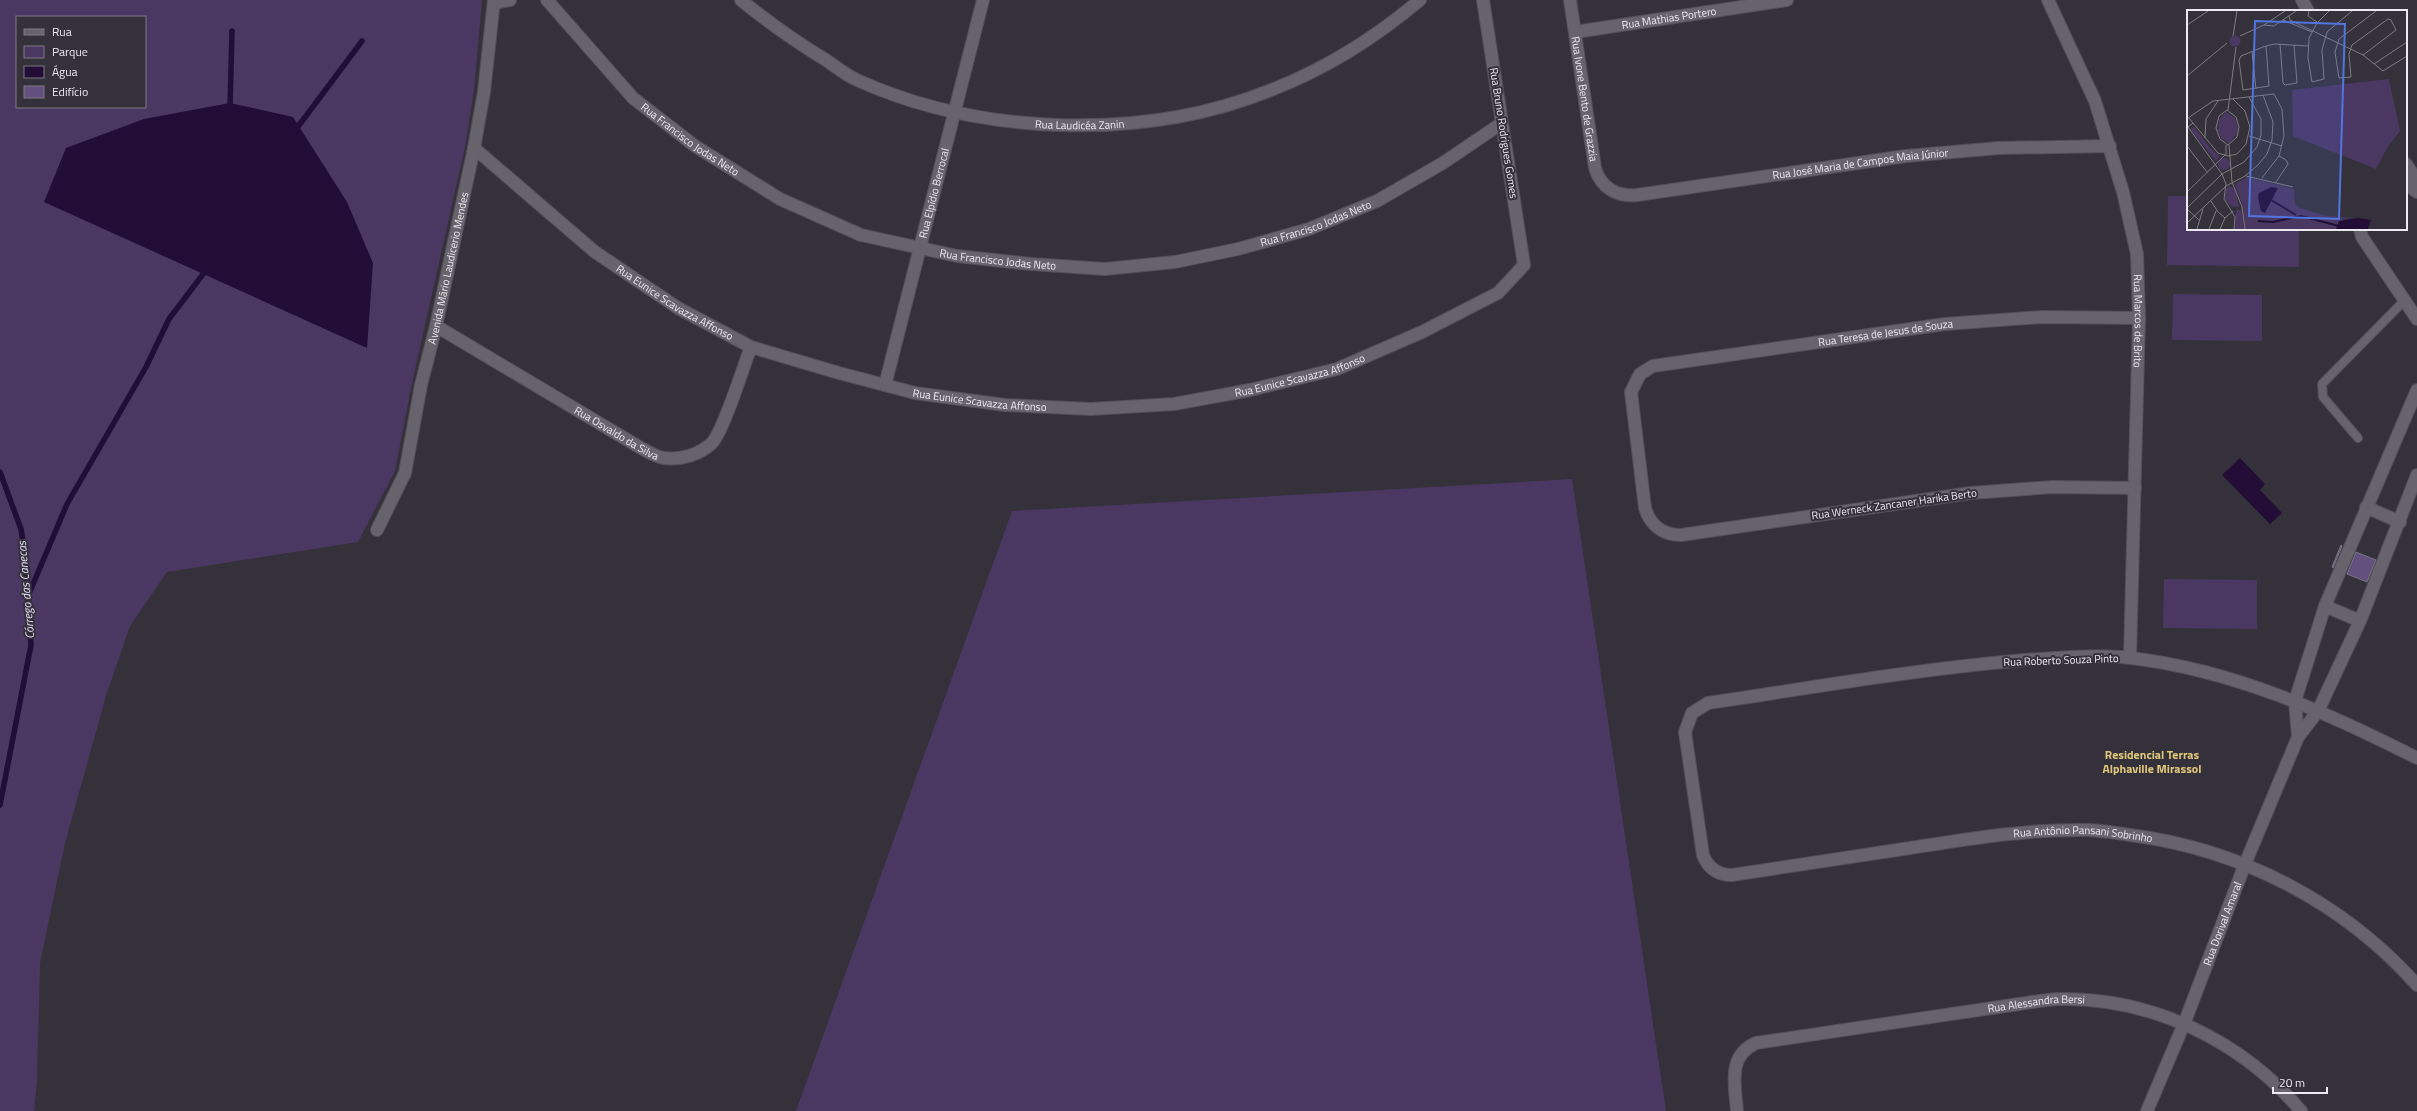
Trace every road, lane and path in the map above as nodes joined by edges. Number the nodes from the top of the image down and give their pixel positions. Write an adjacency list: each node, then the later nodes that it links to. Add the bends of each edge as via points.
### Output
1 (510, 0): 11 (street)
2 (547, 0): 24 (street, Rua Francisco Jodas Neto, via 633,98 695,146 780,199 862,235)
3 (741, 0): 14 (street, Rua Laudicéa Zanin, via 779,31 856,79 928,107)
4 (983, 0): 14 (street, Rua Elpídio Berrocal)
5 (1420, 0): 14 (street, Rua Laudicéa Zanin, via 1387,27 1331,62 1271,91 1210,110 1146,121 1080,126 1012,122)
6 (1483, 0): 15 (street, Rua Bruno Rodrigues Gomes)
7 (1570, 0): 13 (street, Rua Ivone Bento de Grazzia)
8 (1787, 0): 13 (street, Rua Mathias Portero)
9 (2048, 0): 16 (street, Rua Marcos de Brito, via 2095,100)
10 (2302, 0): 12 (street)
11 (494, 2): 17 (street, Avenida Mário Laudicerio Mendes, via 484,92)
12 (2307, 10)
13 (1575, 32): 21 (street, Rua Ivone Bento de Grazzia, via 1595,168 1600,179)
14 (954, 112): 24 (street, Rua Elpídio Berrocal)
15 (1502, 124): 24 (street, Rua Francisco Jodas Neto, via 1443,163 1377,201 1309,229 1238,250 1176,262 1105,269 979,259); 25 (street, Rua Bruno Rodrigues Gomes)
16 (2110, 146): 21 (street, Rua José Maria de Campos Maia Júnior, via 1999,148 1906,156 1637,195 1625,196); 27 (street, Rua Marcos de Brito, via 2137,254)
17 (474, 148): 29 (street, Avenida Mário Laudicerio Mendes); 30 (street, Rua Eunice Scavazza Affonso, via 595,252 678,308)
18 (2407, 165): 19 (street)
19 (2417, 180)
20 (2407, 185): 22 (street)
21 (1613, 192)
22 (2417, 192)
23 (2360, 230): 26 (street, via 2362,237)
24 (920, 248): 31 (street, Rua Elpídio Berrocal)
25 (1524, 265): 31 (street, Rua Eunice Scavazza Affonso, via 1498,293 1422,332 1337,369 1250,390 1174,404 1091,409 1005,405 915,393)
26 (2403, 302): 28 (street); 33 (lane, via 2322,384 2323,397)
27 (2139, 318): 35 (street, Rua Marcos de Brito); 38 (street, Rua Teresa de Jesus de Souza, via 2042,317 1945,324 1653,366 1637,378 1631,398 1646,514)
28 (2417, 319)
29 (436, 326): 30 (street, Rua Osvaldo da Silva, via 662,458 682,459 712,442 721,428); 39 (street, Avenida Mário Laudicerio Mendes, via 421,385 405,473)
30 (751, 347): 31 (street, Rua Eunice Scavazza Affonso)
31 (885, 385)
32 (2417, 390): 36 (street)
33 (2358, 438)
34 (2417, 476): 37 (street)
35 (2135, 488): 38 (street, Rua Werneck Zancaner Harika Berto, via 2053,487 1971,492 1682,535 1671,534); 42 (street, Rua Marcos de Brito)
36 (2366, 507): 37 (street); 40 (street)
37 (2400, 522): 41 (street)
38 (1656, 527)
39 (377, 530)
40 (2325, 606): 41 (street); 43 (street)
41 (2360, 622): 44 (street)
42 (2130, 658): 43 (street, Rua Roberto Souza Pinto, via 2220,674); 48 (street, Rua Roberto Souza Pinto, via 2053,658 1976,664 1708,703 1692,713 1687,722 1685,736 1702,850)
43 (2295, 701): 44 (street, Rua Roberto Souza Pinto); 45 (street)
44 (2318, 711): 45 (street); 46 (street, Rua Roberto Souza Pinto)
45 (2298, 737): 47 (street, Rua Dorival Amaral)
46 (2417, 758)
47 (2245, 864): 48 (street, Rua Antônio Pansani Sobrinho, via 2168,840 2088,830 2007,833 1732,875 1723,874); 49 (street, Rua Antônio Pansani Sobrinho, via 2301,890 2352,925 2399,965); 50 (street, Rua Dorival Amaral)
48 (1710, 867)
49 (2417, 985)
50 (2184, 1024): 51 (street, Rua Alessandra Bersi, via 2144,1010 2103,1001 2061,999 1761,1042 1742,1052 1736,1061 1734,1072); 52 (street, Rua Dorival Amaral); 53 (street, Rua Alessandra Bersi, via 2221,1042 2255,1065 2285,1092)
51 (1737, 1111)
52 (2147, 1111)
53 (2301, 1111)

